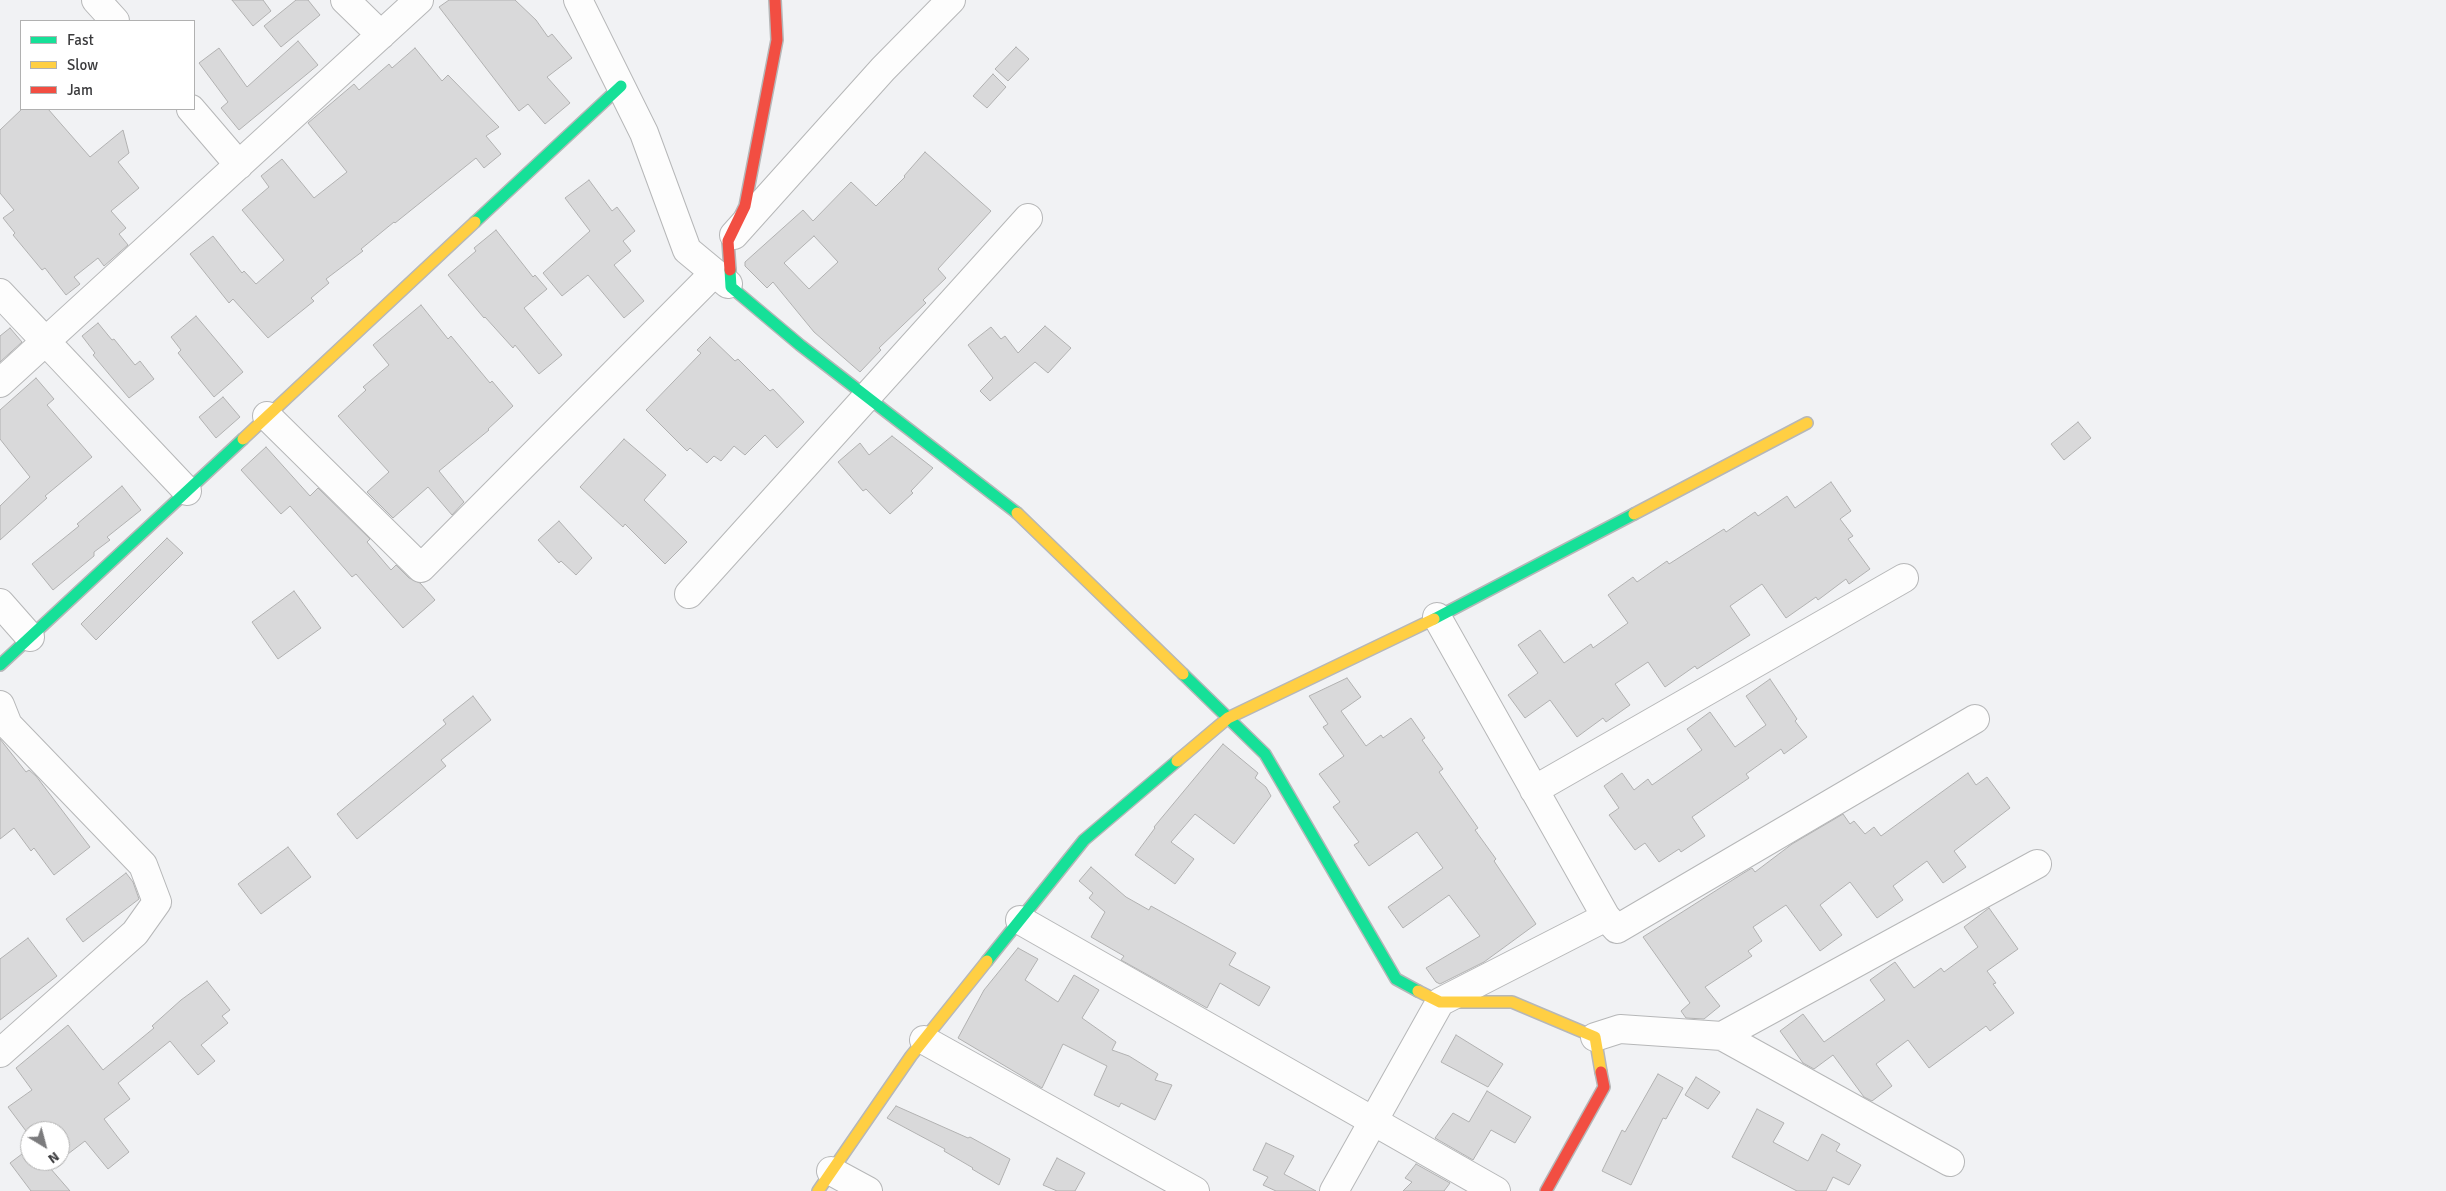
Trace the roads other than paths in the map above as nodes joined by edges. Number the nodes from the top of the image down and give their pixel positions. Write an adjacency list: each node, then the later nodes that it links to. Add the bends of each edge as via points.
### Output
1 (96, 0): 7 (street)
2 (345, 0): 8 (street)
3 (419, 0): 8 (street)
4 (578, 0): 9 (street)
5 (775, 0): 13 (street, via 777,40 745,206)
6 (951, 0): 13 (street, via 882,69)
7 (114, 20)
8 (381, 35): 11 (street)
9 (621, 86): 14 (street, via 644,133 687,250); 19 (street)
10 (191, 110): 11 (street)
11 (239, 165): 16 (street)
12 (1028, 218): 18 (street)
13 (728, 241): 14 (street)
14 (723, 280): 18 (street); 19 (street, via 421,568)
15 (0, 293): 16 (street)
16 (46, 342): 17 (street); 21 (street)
17 (0, 383)
18 (867, 397): 23 (street); 29 (street, via 1016,512)
19 (267, 416): 21 (street)
20 (1807, 423): 25 (street)
21 (187, 491): 26 (street)
22 (1904, 578): 31 (street)
23 (689, 594)
24 (0, 603): 26 (street)
25 (1437, 617): 29 (street); 31 (street)
26 (30, 637): 27 (street)
27 (0, 665)
28 (0, 704): 39 (street, via 8,725 143,865 157,902 135,933)
29 (1228, 718): 34 (street, via 1084,840); 35 (street, via 1265,754 1396,979)
30 (1975, 719): 33 (street, via 1616,929)
31 (1534, 790): 33 (street)
32 (2037, 864): 36 (street)
33 (1606, 917): 35 (street)
34 (1020, 920): 38 (street); 40 (street)
35 (1440, 1002): 37 (street, via 1512,1002); 40 (street)
36 (1722, 1036): 37 (street, via 1620,1030); 41 (street)
37 (1595, 1037): 47 (street, via 1604,1087)
38 (924, 1040): 42 (street); 44 (street)
39 (0, 1053)
40 (1372, 1120): 45 (street); 46 (street)
41 (1950, 1162)
42 (825, 1181): 43 (street)
43 (868, 1191)
44 (1195, 1191)
45 (1334, 1191)
46 (1496, 1191)
47 (1546, 1191)

